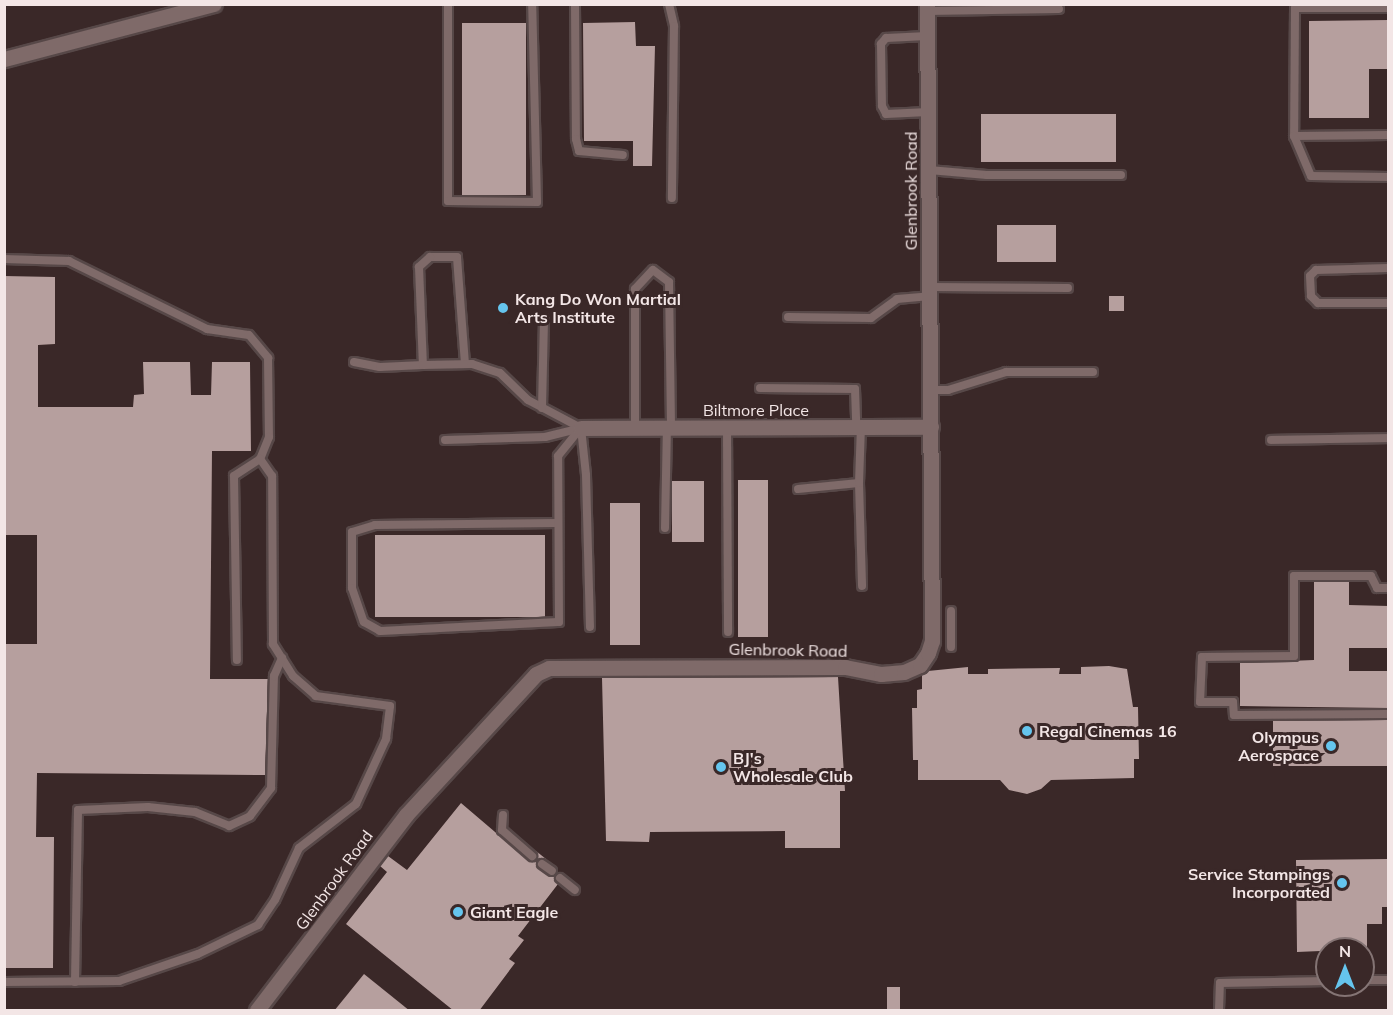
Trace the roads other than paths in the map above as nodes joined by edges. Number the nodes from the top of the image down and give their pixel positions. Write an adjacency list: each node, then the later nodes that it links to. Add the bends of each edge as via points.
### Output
1 (214, 4): 6 (street)
2 (448, 4): 3 (lane, via 448,201 537,202)
3 (532, 4)
4 (575, 4): 15 (lane, via 579,151)
5 (669, 4): 19 (lane, via 674,26)
6 (184, 8): 11 (street)
7 (927, 8): 9 (lane); 10 (street, Glenbrook Road)
8 (1389, 8): 14 (lane, via 1295,8)
9 (1059, 9)
10 (927, 36): 12 (street, Glenbrook Road); 12 (lane, via 885,38 882,106 886,114)
11 (4, 59)
12 (928, 112): 16 (street, Glenbrook Road)
13 (1389, 135): 14 (lane)
14 (1294, 136): 18 (lane, via 1311,176)
15 (623, 155)
16 (928, 170): 17 (lane, via 987,175); 23 (street, Glenbrook Road)
17 (1120, 175)
18 (1389, 177)
19 (672, 198)
20 (4, 259): 43 (lane, via 69,261 207,329 249,335 268,358 269,438)
21 (1389, 268): 24 (lane, via 1316,270 1310,276 1311,296 1318,303)
22 (1068, 288): 23 (lane)
23 (930, 291): 25 (lane, via 897,299 871,318); 32 (street, Glenbrook Road)
24 (1389, 303)
25 (788, 317)
26 (544, 319): 33 (lane)
27 (354, 362): 29 (lane, via 380,367)
28 (465, 364): 29 (lane); 29 (lane, via 457,257 430,257 419,267); 33 (lane, via 500,373)
29 (423, 365)
30 (1093, 372): 32 (lane, via 1006,372 948,390)
31 (760, 388): 34 (lane, via 855,389)
32 (930, 390): 35 (street, Glenbrook Road)
33 (542, 408): 36 (lane)
34 (859, 427): 35 (street, Biltmore Place); 39 (street, Biltmore Place); 44 (lane)
35 (931, 427): 66 (street, Glenbrook Road, via 932,641 920,665 904,672 881,674 845,667 549,668 536,674 406,815)
36 (581, 428): 37 (street, Biltmore Place); 41 (lane, via 545,437); 46 (lane, via 558,456); 51 (lane)
37 (635, 428): 38 (street, Biltmore Place); 38 (lane, via 634,289 653,270 669,282)
38 (669, 428): 39 (street, Biltmore Place); 47 (lane)
39 (727, 428): 52 (lane)
40 (1389, 438): 42 (lane)
41 (445, 440)
42 (1271, 440)
43 (260, 459): 54 (lane, via 272,476 273,644); 55 (lane, via 234,476)
44 (859, 483): 45 (lane); 48 (lane)
45 (798, 489)
46 (558, 523): 46 (lane, via 559,622 380,631 364,622 352,588 352,532 375,525)
47 (665, 528)
48 (862, 586)
49 (1389, 588): 56 (lane, via 1377,588 1371,576 1294,576 1294,656 1202,657 1200,702 1233,702 1234,715)
50 (951, 611): 53 (lane)
51 (590, 627)
52 (728, 632)
53 (951, 647)
54 (282, 658): 65 (lane, via 274,676 271,788 250,816 229,826 195,812 172,809 78,810); 65 (lane, via 293,676 316,696 390,706 386,739 356,804 299,848 275,900 258,925 198,954 119,981)
55 (237, 660)
56 (1389, 714)
57 (503, 815): 58 (lane, via 502,830)
58 (532, 856)
59 (542, 864): 60 (lane)
60 (552, 872)
61 (560, 878): 62 (lane)
62 (575, 890)
63 (1315, 981): 67 (lane, via 1220,983)
64 (4, 982): 65 (lane)
65 (75, 982)
66 (258, 1011)
67 (1219, 1011)

